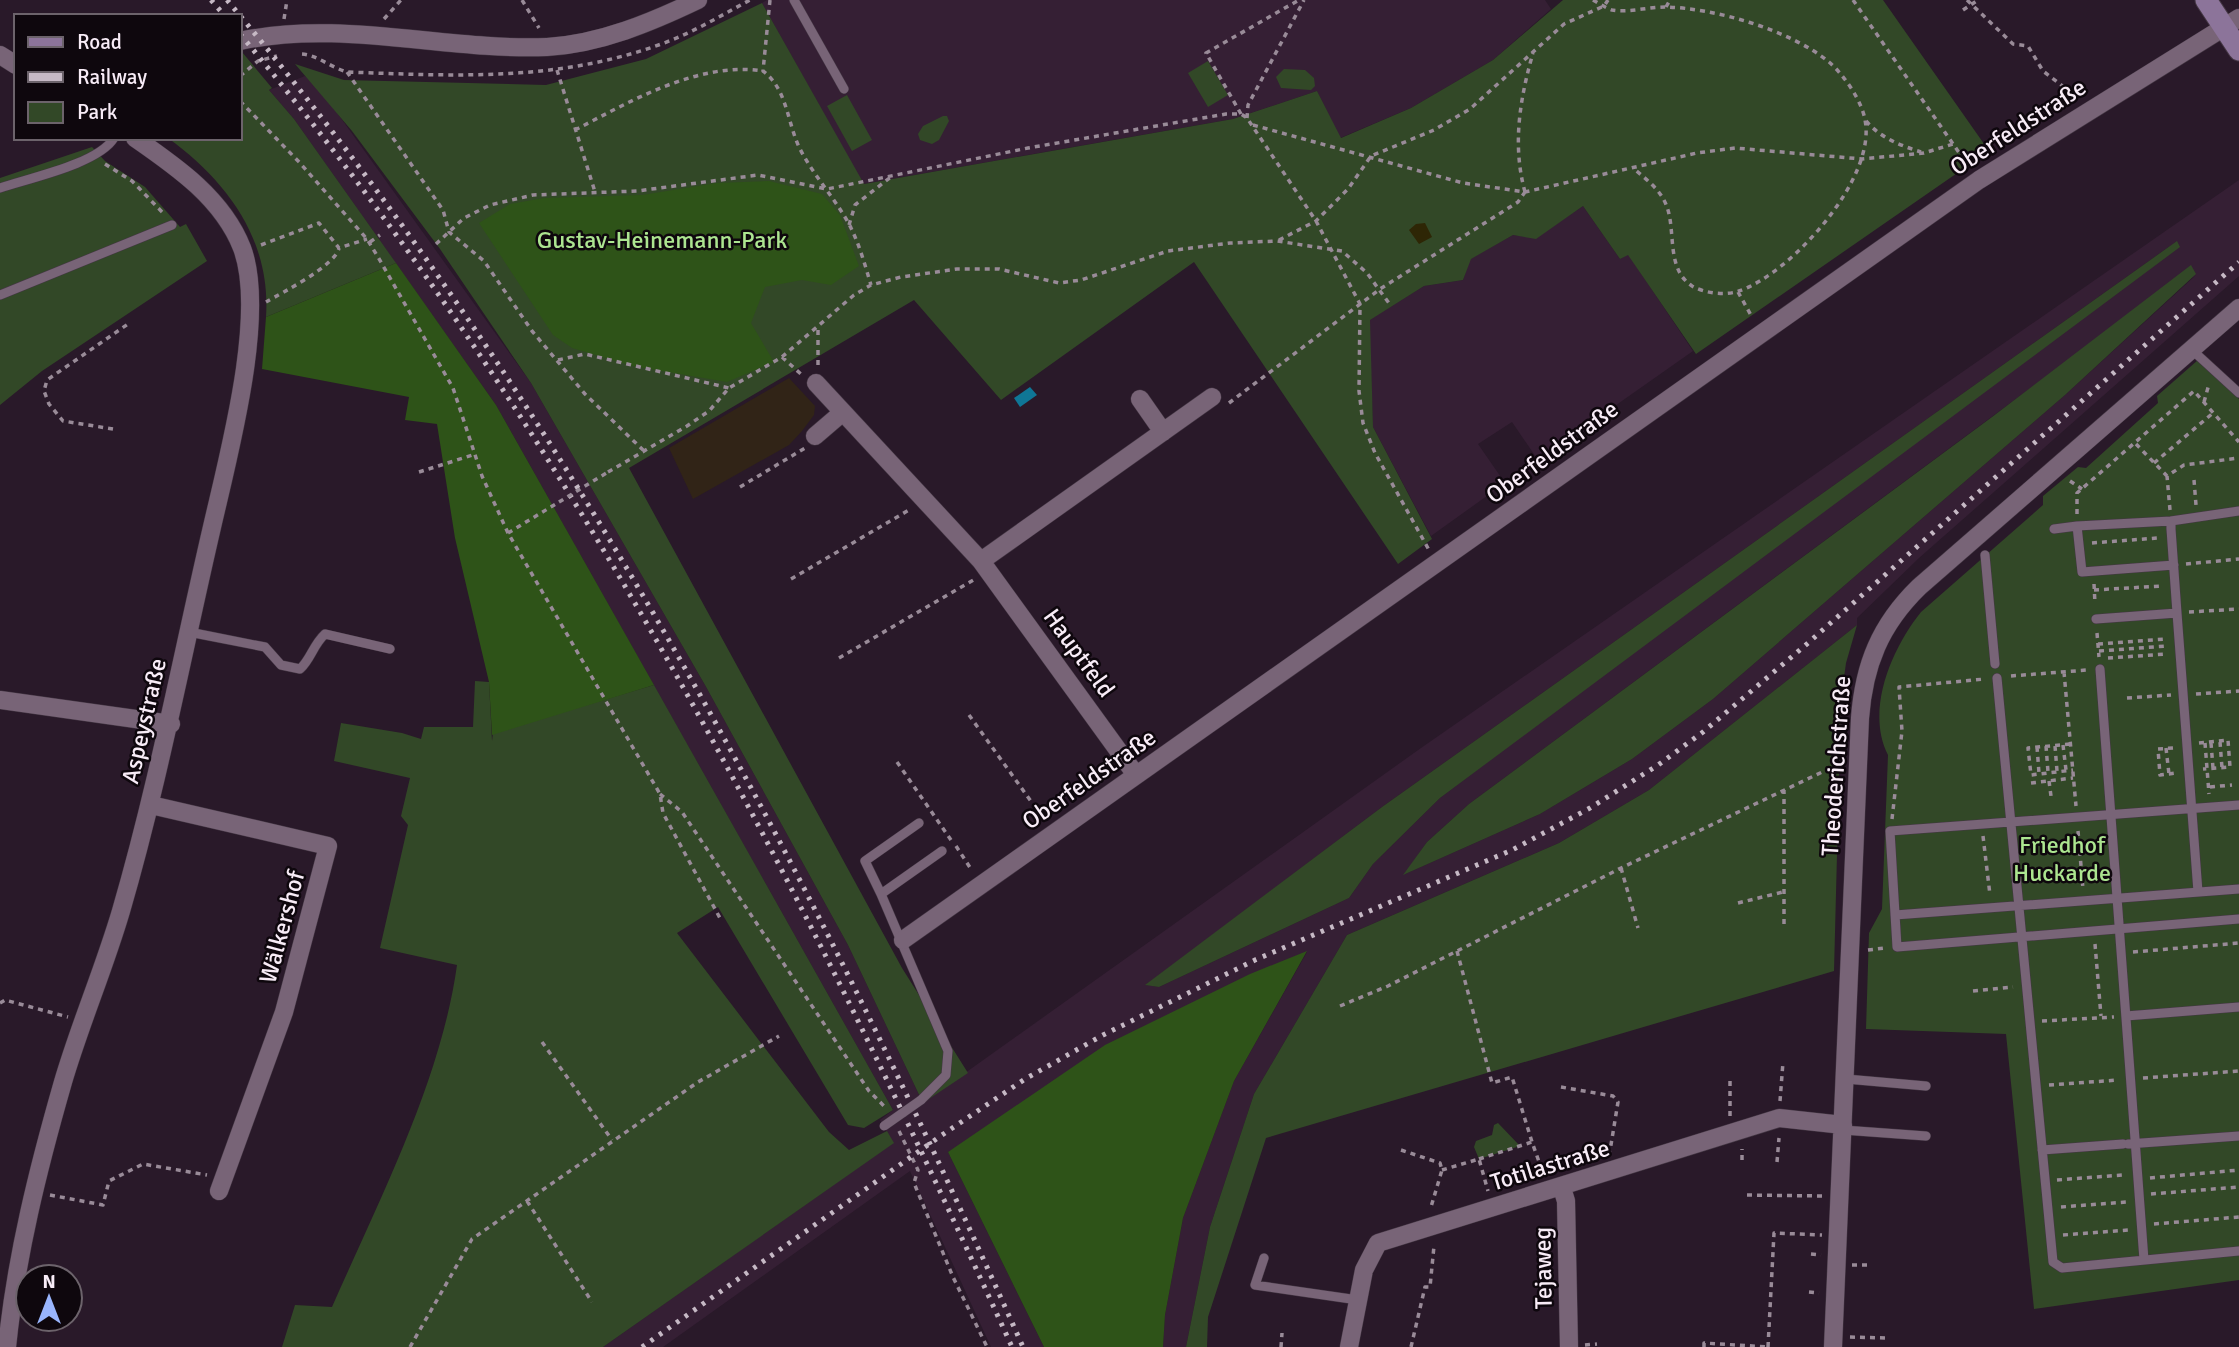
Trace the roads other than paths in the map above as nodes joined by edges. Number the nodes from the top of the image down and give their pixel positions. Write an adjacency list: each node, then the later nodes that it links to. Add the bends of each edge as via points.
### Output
1 (698, 0): 5 (street, via 648,24 550,47 343,35)
2 (794, 0): 7 (lane)
3 (2206, 0): 4 (street)
4 (2231, 22): 6 (street); 38 (street, Oberfeldstraße, via 1979,180)
5 (242, 41)
6 (2239, 50)
7 (844, 89)
8 (112, 140): 10 (lane, via 90,157)
9 (138, 140): 31 (street, Aspeystraße, via 203,190 223,215 243,252 250,283 251,325)
10 (0, 188)
11 (172, 225): 12 (lane)
12 (0, 295)
13 (2239, 308): 14 (street, Theoderichstraße)
14 (2191, 349): 16 (lane); 58 (street, Theoderichstraße, via 1919,587 1890,618 1864,678)
15 (816, 383): 19 (street, Hauptfeld)
16 (2239, 393)
17 (1212, 397): 20 (street)
18 (1140, 399): 20 (street)
19 (843, 412): 21 (street); 28 (street, Hauptfeld)
20 (1163, 432): 28 (street)
21 (815, 436)
22 (2239, 511): 23 (lane)
23 (2171, 521): 24 (lane); 27 (lane)
24 (2077, 526): 25 (lane); 27 (lane, via 2082,572)
25 (2054, 528)
26 (1985, 555): 33 (lane)
27 (2174, 565): 29 (lane)
28 (985, 566): 38 (street, Hauptfeld)
29 (2177, 613): 30 (lane); 41 (lane)
30 (2096, 619)
31 (189, 632): 32 (lane, via 265,647 281,665 300,669 325,635); 37 (street, Aspeystraße)
32 (390, 649)
33 (1996, 664)
34 (2099, 664): 42 (lane)
35 (1997, 678): 43 (lane)
36 (0, 701): 37 (street)
37 (171, 724): 40 (street, Aspeystraße)
38 (1136, 775): 55 (street, Oberfeldstraße)
39 (2239, 805): 41 (lane)
40 (150, 806): 66 (street, Wälkershof, via 328,846 284,1012); 73 (street, Aspeystraße, via 120,915 63,1081 24,1229)
41 (2192, 808): 42 (lane); 47 (lane)
42 (2111, 814): 43 (lane); 49 (lane)
43 (2010, 822): 50 (lane); 51 (lane, via 1890,831)
44 (919, 823): 48 (lane, via 865,861)
45 (942, 851): 48 (lane)
46 (2239, 889): 47 (lane)
47 (2198, 892): 49 (lane)
48 (881, 894): 55 (lane)
49 (2117, 898): 50 (lane); 53 (lane)
50 (2017, 905): 51 (lane); 54 (lane)
51 (1895, 915): 54 (lane, via 1897,947)
52 (2239, 919): 53 (lane)
53 (2120, 929): 54 (lane); 57 (lane)
54 (2020, 937): 65 (lane)
55 (902, 940): 60 (lane, bridge, via 948,1051 947,1075)
56 (2239, 1007): 57 (lane)
57 (2126, 1016): 64 (lane)
58 (1846, 1079): 59 (lane); 61 (street, Theoderichstraße)
59 (1926, 1086)
60 (884, 1126)
61 (1843, 1128): 62 (lane); 67 (street, Totilastraße, via 1779,1118 1730,1134 1695,1152); 72 (street, Theoderichstraße)
62 (1926, 1136)
63 (2239, 1136): 64 (lane)
64 (2129, 1144): 65 (lane); 70 (lane, via 2137,1176)
65 (2042, 1150): 70 (lane, via 2053,1262 2062,1268)
66 (221, 1184)
67 (1556, 1190): 71 (street, Totilastraße, via 1378,1243 1364,1270); 75 (street, Tejaweg, via 1566,1201)
68 (2239, 1251): 70 (lane)
69 (1264, 1258): 71 (lane, via 1255,1285)
70 (2144, 1260)
71 (1358, 1300): 74 (street, Totilastraße)
72 (1833, 1341)
73 (7, 1347)
74 (1349, 1347)
75 (1569, 1347)

